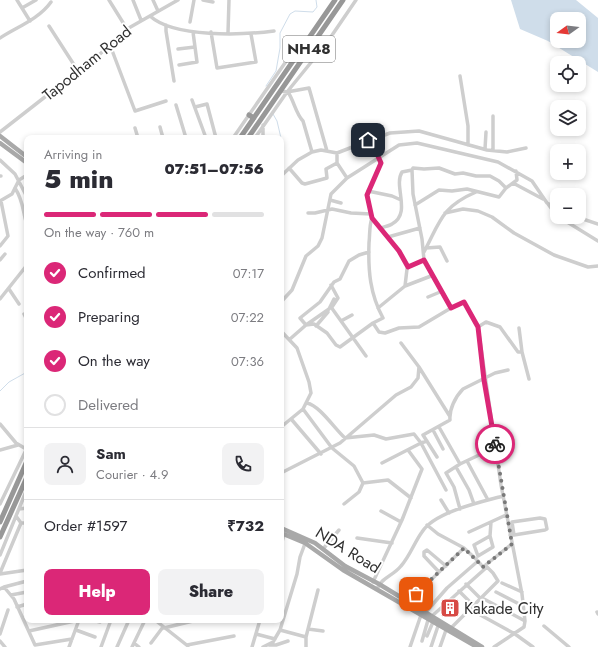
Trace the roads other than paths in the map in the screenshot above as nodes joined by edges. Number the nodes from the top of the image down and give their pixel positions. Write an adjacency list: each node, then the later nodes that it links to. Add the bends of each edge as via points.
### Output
1 (17, 0): 16 (street)
2 (36, 0): 16 (street)
3 (109, 0): 24 (street)
4 (133, 0): 19 (street)
5 (153, 0): 17 (street)
6 (178, 0): 14 (street, Tapodham Road)
7 (194, 0): 21 (street)
8 (203, 0): 15 (street)
9 (229, 0): 28 (street)
10 (335, 0): 34 (highway, NH48)
11 (343, 0): 39 (highway, NH48)
12 (356, 0): 40 (street, via 326,44)
13 (51, 2): 20 (street)
14 (173, 2): 17 (street, Tapodham Road)
15 (213, 2)
16 (22, 8): 20 (street)
17 (158, 12): 18 (street, Tapodham Road)
18 (150, 16): 19 (street, Tapodham Road); 22 (street)
19 (142, 20): 24 (street, Tapodham Road)
20 (30, 21): 30 (street)
21 (190, 22)
22 (166, 25): 26 (street); 38 (street)
23 (49, 26): 36 (street)
24 (127, 29): 31 (street, Tapodham Road)
25 (274, 31): 29 (street)
26 (193, 32): 27 (street); 32 (street)
27 (211, 32): 28 (street); 29 (street, via 217,68 256,62)
28 (228, 33): 29 (street)
29 (251, 34)
30 (0, 38)
31 (110, 44): 36 (street, Tapodham Road); 42 (street, via 135,111)
32 (195, 47): 33 (street); 35 (street, via 197,62)
33 (178, 49)
34 (295, 57): 45 (highway, NH48, via 261,108); 45 (street, via 287,60)
35 (179, 65)
36 (78, 71): 51 (street, Tapodham Road)
37 (460, 76): 66 (street)
38 (174, 81)
39 (280, 91): 40 (street); 47 (highway, NH48)
40 (287, 92): 48 (street); 70 (street, via 309,88); 71 (street, via 304,121)
41 (192, 100): 44 (street)
42 (166, 101)
43 (176, 105): 55 (street)
44 (195, 107): 56 (street); 57 (street, via 207,104)
45 (252, 116): 58 (street); 59 (highway, NH48)
46 (493, 116): 69 (street)
47 (259, 121): 48 (street); 60 (highway, NH48)
48 (263, 126): 61 (street); 62 (street)
49 (160, 127): 54 (street)
50 (135, 128): 53 (street)
51 (0, 132)
52 (486, 132): 68 (street)
53 (137, 135)
54 (162, 135)
55 (185, 135)
56 (205, 135)
57 (215, 135)
58 (236, 135)
59 (242, 135)
60 (250, 135)
61 (257, 135)
62 (263, 135)
63 (0, 136): 73 (main road)
64 (368, 140): 66 (street, via 390,133 419,131); 72 (street); 74 (street)
65 (0, 143): 76 (main road)
66 (468, 144): 68 (street)
67 (526, 148): 69 (street, via 507,152)
68 (485, 149): 69 (street)
69 (493, 150)
70 (327, 151): 71 (street); 72 (street)
71 (312, 152): 78 (street)
72 (337, 153): 77 (street)
73 (24, 155)
74 (379, 156): 80 (street, via 399,145 417,143 498,162); 83 (street); 89 (street, via 381,163)
75 (0, 160): 84 (street)
76 (24, 161)
77 (337, 163): 78 (street, via 326,169 327,178 303,184); 83 (street)
78 (289, 168): 81 (street)
79 (412, 170): 87 (street, via 439,168 455,174 490,176); 92 (street, via 402,172 399,176); 97 (street)
80 (516, 171): 85 (street, via 517,180); 94 (street, via 532,181)
81 (284, 173)
82 (24, 177): 84 (street)
83 (347, 178): 91 (street, via 331,194)
84 (19, 180): 86 (street); 88 (street)
85 (513, 183): 87 (street); 94 (street)
86 (15, 188): 93 (street, via 12,194); 102 (street, via 23,202)
87 (506, 188): 90 (street, via 499,197)
88 (24, 191)
89 (368, 191): 92 (street); 103 (street)
90 (476, 192): 97 (street, via 467,189 452,192 439,190); 101 (street, via 463,198)
91 (330, 200): 95 (street); 99 (street)
92 (401, 200): 107 (street, via 400,214 396,220 393,224)
93 (1, 201): 111 (street, via 8,236)
94 (545, 201): 96 (street); 98 (street)
95 (341, 203)
96 (550, 204)
97 (415, 205): 108 (street)
98 (550, 207)
99 (327, 211): 100 (street); 103 (street, via 332,209); 129 (street, via 322,238 318,246 306,256 292,290)
100 (308, 213)
101 (445, 213): 112 (street); 119 (street, via 463,209 478,211 554,254 588,267)
102 (24, 216)
103 (371, 216): 107 (street); 113 (street)
104 (586, 220): 106 (street)
105 (571, 224): 110 (street)
106 (598, 224)
107 (380, 228): 109 (street)
108 (420, 228): 109 (street); 114 (street)
109 (388, 237): 120 (street)
110 (598, 241)
111 (0, 246)
112 (426, 248): 114 (street); 118 (street, via 440,247)
113 (369, 252): 123 (street, via 349,261 340,279); 133 (street, via 369,281)
114 (424, 252): 117 (street)
115 (5, 254): 116 (street)
116 (0, 260)
117 (424, 260): 120 (street); 122 (street)
118 (447, 261)
119 (598, 266)
120 (408, 267): 124 (street)
121 (24, 269): 125 (street)
122 (432, 276): 124 (street); 126 (street)
123 (331, 285): 132 (street, via 338,298); 138 (street, via 320,302 300,318)
124 (405, 286): 133 (street)
125 (8, 290): 128 (street); 131 (street)
126 (440, 292): 127 (street); 134 (street)
127 (428, 297)
128 (0, 299)
129 (284, 299)
130 (334, 299): 138 (street, via 329,309)
131 (19, 304)
132 (332, 307): 136 (street); 139 (street)
133 (378, 308): 137 (street, via 383,318)
134 (451, 308): 137 (street, via 419,327 399,328 385,333 379,332); 140 (street, via 464,302)
135 (352, 315): 136 (street)
136 (341, 321): 143 (street)
137 (373, 323): 143 (street)
138 (306, 325): 139 (street); 144 (street)
139 (316, 326): 143 (street, via 327,333 338,346)
140 (478, 327): 146 (street, via 486,322 500,327 518,352); 151 (street)
141 (519, 328): 146 (street)
142 (284, 334): 144 (street)
143 (354, 337): 147 (street)
144 (290, 339): 152 (street, via 297,348 310,382 311,393)
145 (401, 343): 148 (street)
146 (522, 352): 150 (street)
147 (366, 356)
148 (419, 367): 154 (street); 160 (street, via 418,378 411,387 396,395)
149 (508, 370): 151 (street, via 495,373)
150 (529, 379)
151 (484, 380): 154 (street, via 463,389); 165 (street)
152 (307, 403): 153 (street); 160 (street, via 320,409)
153 (303, 409): 155 (street); 166 (street)
154 (449, 415): 158 (street, via 450,420)
155 (292, 420): 157 (street); 171 (street)
156 (0, 424): 163 (street)
157 (284, 425)
158 (439, 427): 159 (street); 175 (street)
159 (433, 430): 161 (street, via 424,435); 167 (street)
160 (345, 438): 162 (street, via 374,436 386,439 414,434); 166 (street)
161 (427, 441): 162 (street); 172 (street)
162 (422, 443): 169 (street); 181 (street)
163 (19, 445): 164 (street); 168 (street)
164 (24, 447)
165 (496, 447): 173 (street); 182 (street)
166 (332, 448): 171 (street); 179 (street, via 354,466)
167 (443, 449)
168 (0, 450)
169 (408, 450): 174 (street); 184 (street, via 422,469)
170 (24, 454): 187 (street)
171 (321, 454): 178 (street)
172 (437, 457)
173 (467, 461): 175 (street); 186 (street)
174 (382, 463)
175 (460, 464): 176 (street)
176 (456, 467): 189 (street); 192 (street, via 446,473 454,487)
177 (24, 468): 197 (highway)
178 (284, 472)
179 (363, 483): 184 (street, via 388,480); 188 (street, via 359,492)
180 (24, 484): 208 (highway)
181 (446, 490)
182 (503, 496): 186 (street); 195 (street)
183 (24, 498): 191 (street)
184 (411, 498): 198 (street)
185 (441, 500): 194 (street)
186 (488, 500): 189 (street)
187 (0, 504)
188 (344, 504)
189 (474, 504): 192 (street)
190 (24, 508): 191 (street)
191 (19, 509): 196 (street)
192 (460, 509): 194 (street)
193 (381, 511): 198 (street)
194 (449, 514): 201 (street)
195 (506, 515): 199 (street); 206 (street)
196 (16, 516): 200 (street); 215 (street)
197 (0, 522)
198 (402, 522): 211 (street)
199 (491, 522): 204 (street); 207 (street)
200 (21, 523): 220 (street)
201 (427, 525): 213 (street); 226 (street, via 401,567)
202 (284, 530): 210 (main road, NDA Road)
203 (339, 530): 214 (street)
204 (469, 532)
205 (284, 535): 210 (main road, NDA Road)
206 (512, 535): 206 (street, via 545,530 545,519 512,522); 212 (street)
207 (490, 536): 207 (street, via 474,545 478,556 493,546)
208 (0, 537)
209 (357, 538): 211 (street)
210 (306, 541): 214 (main road, NDA Road); 224 (main road, NDA Road, via 337,566); 244 (street)
211 (392, 543): 224 (street)
212 (512, 544): 216 (street, via 483,567); 232 (street)
213 (464, 548): 216 (street); 217 (street)
214 (323, 549): 224 (main road, NDA Road)
215 (0, 555)
216 (478, 561): 243 (street, via 447,588)
217 (446, 566): 219 (street); 219 (street, via 427,550 424,552 424,556)
218 (24, 570): 220 (street)
219 (439, 572): 227 (street)
220 (0, 574)
221 (416, 580): 227 (street)
222 (24, 581): 228 (street)
223 (502, 583): 232 (street)
224 (373, 584): 226 (main road, NDA Road)
225 (466, 584): 230 (street); 235 (street); 235 (street, via 485,567 494,572 498,581)
226 (378, 586): 236 (main road, NDA Road); 243 (main road, NDA Road)
227 (424, 586): 236 (street)
228 (2, 588): 234 (street)
229 (318, 590): 262 (street)
230 (459, 591): 238 (street); 245 (street)
231 (496, 592): 239 (street)
232 (522, 592): 239 (street)
233 (24, 593): 234 (street)
234 (11, 595): 240 (street)
235 (482, 599): 238 (street); 247 (street)
236 (408, 602): 243 (main road, NDA Road)
237 (24, 605): 240 (street)
238 (474, 606): 261 (street)
239 (523, 606): 247 (street)
240 (17, 607): 246 (street)
241 (8, 610): 268 (street)
242 (475, 612): 270 (street)
243 (423, 614): 245 (main road, NDA Road); 292 (street)
244 (284, 617)
245 (431, 619): 258 (main road, NDA Road); 261 (main road, NDA Road); 272 (street); 277 (street)
246 (24, 621)
247 (525, 621): 270 (street, via 524,627)
248 (25, 623): 266 (street)
249 (65, 623): 266 (street)
250 (78, 623): 263 (street)
251 (111, 623): 286 (street)
252 (128, 623): 287 (street)
253 (144, 623): 281 (street)
254 (158, 623): 260 (street)
255 (184, 623): 260 (street)
256 (259, 623): 269 (street)
257 (282, 623): 264 (street)
258 (438, 626): 265 (main road, NDA Road); 293 (street)
259 (544, 626): 299 (street)
260 (163, 628): 280 (street); 283 (street)
261 (451, 628): 296 (main road, NDA Road)
262 (308, 629): 267 (street); 274 (street)
263 (76, 630): 273 (street); 276 (street)
264 (280, 630): 274 (street); 275 (street)
265 (446, 630): 294 (street); 295 (main road, NDA Road)
266 (29, 631): 276 (street, via 35,645)
267 (323, 631)
268 (0, 634)
269 (256, 634): 275 (street); 289 (street)
270 (515, 634): 297 (street); 298 (street)
271 (234, 636): 283 (street)
272 (427, 636)
273 (95, 637)
274 (306, 637): 291 (street)
275 (275, 638): 282 (street)
276 (72, 639): 285 (street)
277 (422, 640)
278 (0, 641): 284 (street)
279 (288, 642): 282 (street)
280 (151, 643)
281 (133, 645): 288 (street)
282 (268, 645): 290 (street)
283 (188, 646)
284 (4, 647)
285 (69, 647)
286 (101, 647)
287 (117, 647)
288 (139, 647)
289 (252, 647)
290 (263, 647)
291 (306, 647)
292 (410, 647)
293 (431, 647)
294 (440, 647)
295 (477, 647)
296 (482, 647)
297 (494, 647)
298 (533, 647)
299 (569, 647)

